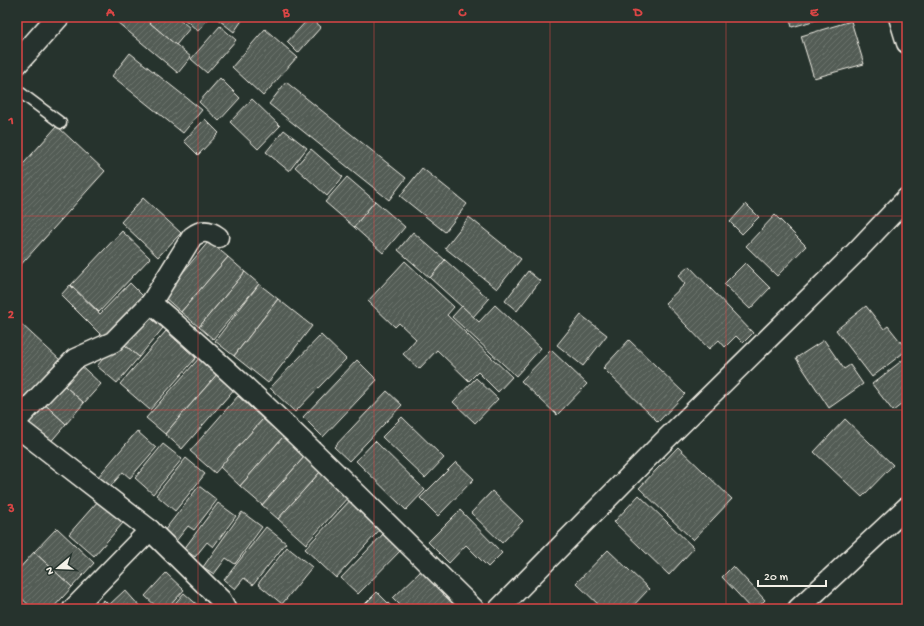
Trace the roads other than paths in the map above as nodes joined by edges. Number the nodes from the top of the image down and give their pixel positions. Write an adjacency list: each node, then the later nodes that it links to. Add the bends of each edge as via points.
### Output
1 (58, 17): 4 (main road)
2 (899, 17): 3 (street)
3 (907, 43)
4 (17, 63)
5 (17, 90): 6 (lane)
6 (61, 123)
7 (907, 198): 17 (street)
8 (218, 237): 9 (street, via 208,231 195,234)
9 (151, 303): 10 (street, via 113,342 75,359); 16 (street, via 308,446)
10 (17, 420)
11 (17, 427): 13 (street)
12 (907, 507): 18 (street)
13 (150, 530): 14 (street); 15 (street, via 221,600)
14 (73, 609)
15 (226, 609)
16 (474, 609)
17 (499, 609)
18 (798, 609)

